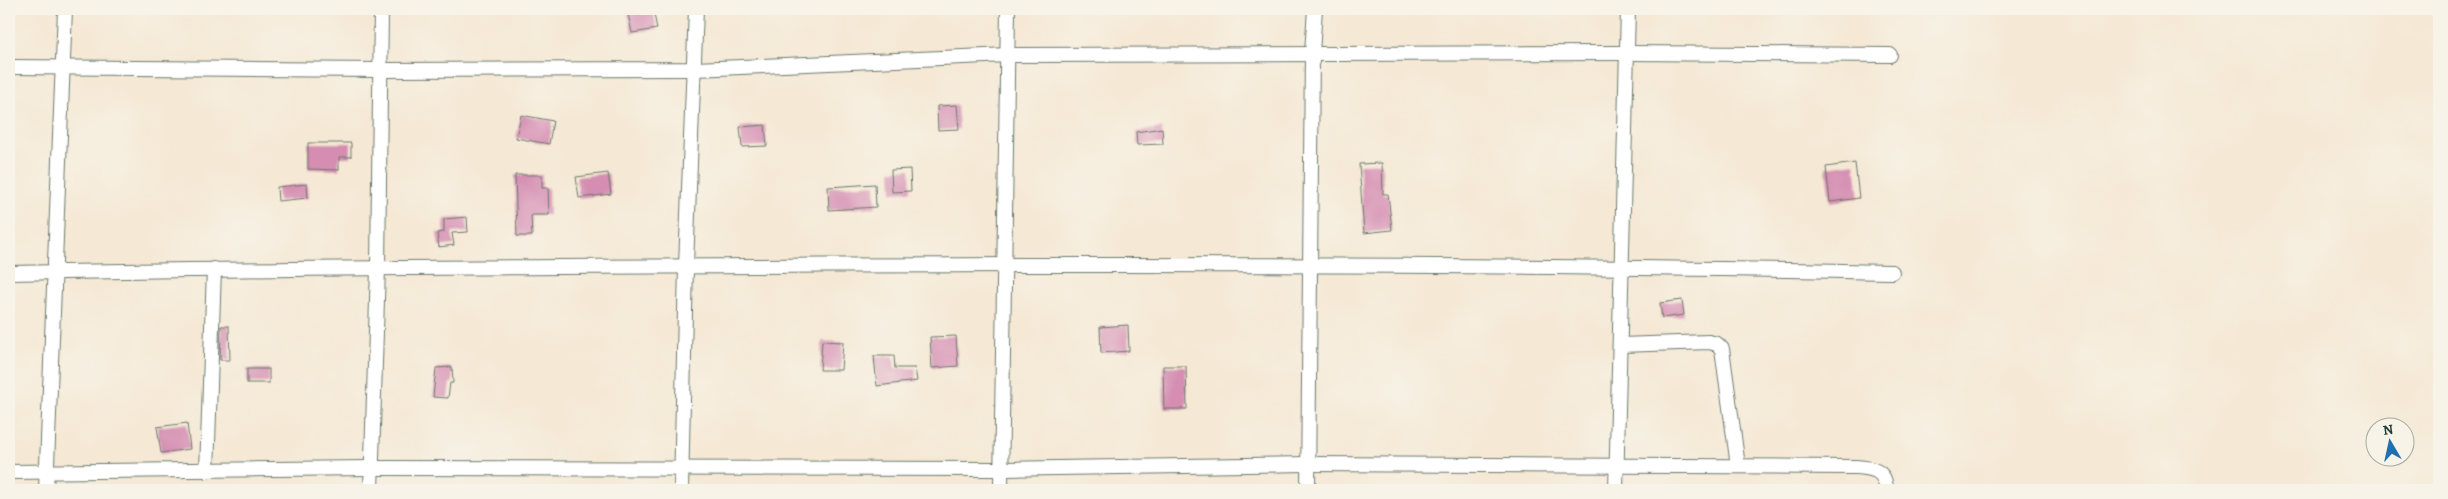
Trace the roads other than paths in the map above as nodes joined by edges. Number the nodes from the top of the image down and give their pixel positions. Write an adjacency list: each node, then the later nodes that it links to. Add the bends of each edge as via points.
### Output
1 (65, 9): 12 (street)
2 (382, 9): 14 (street)
3 (696, 9): 13 (street)
4 (1008, 9): 9 (street)
5 (1315, 9): 8 (street)
6 (1628, 9): 7 (street)
7 (1628, 53): 8 (street); 10 (street); 18 (street)
8 (1312, 54): 9 (street); 16 (street)
9 (1008, 55): 13 (street); 15 (street)
10 (1890, 56)
11 (9, 66): 12 (street)
12 (63, 68): 14 (street); 21 (street)
13 (695, 68): 14 (street); 17 (street)
14 (381, 70): 19 (street)
15 (1004, 264): 16 (street); 17 (street); 30 (street)
16 (1311, 264): 18 (street); 25 (street)
17 (686, 266): 19 (street); 28 (street)
18 (1622, 266): 22 (street); 24 (street)
19 (378, 268): 20 (street); 29 (street)
20 (214, 270): 21 (street); 31 (street)
21 (56, 272): 23 (street); 33 (street)
22 (1892, 272)
23 (9, 273)
24 (1620, 345): 26 (street); 27 (street, via 1718,344 1722,349)
25 (1308, 464): 26 (street); 30 (street); 38 (street)
26 (1616, 465): 27 (street); 39 (street)
27 (1738, 466): 40 (street, via 1874,468 1882,474)
28 (682, 467): 29 (street); 30 (street); 36 (street)
29 (371, 468): 31 (street); 35 (street)
30 (1002, 469): 37 (street)
31 (207, 470): 33 (street)
32 (9, 472): 33 (street)
33 (46, 472): 34 (street)
34 (46, 490)
35 (371, 490)
36 (681, 490)
37 (1001, 490)
38 (1308, 490)
39 (1616, 490)
40 (1886, 490)

